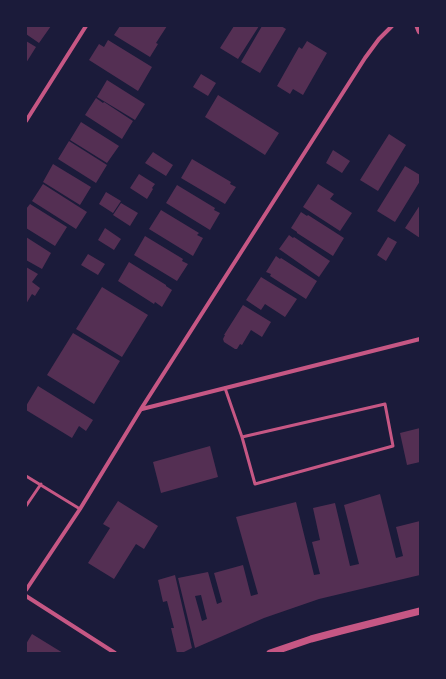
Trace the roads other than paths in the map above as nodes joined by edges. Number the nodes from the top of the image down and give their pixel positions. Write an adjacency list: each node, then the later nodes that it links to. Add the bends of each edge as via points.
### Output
1 (86, 26): 5 (street)
2 (392, 26): 8 (street, via 368,53)
3 (418, 26): 4 (street)
4 (420, 31)
5 (26, 121)
6 (420, 339): 7 (street)
7 (224, 388): 8 (street); 9 (lane)
8 (141, 410): 13 (street)
9 (242, 437): 9 (lane, via 255,484 393,446 385,404)
10 (26, 476): 11 (lane)
11 (41, 484): 12 (lane); 13 (lane)
12 (26, 506)
13 (80, 509): 14 (street)
14 (26, 590)
15 (26, 596): 17 (street)
16 (420, 611): 18 (street, via 311,639)
17 (115, 653)
18 (270, 653)

